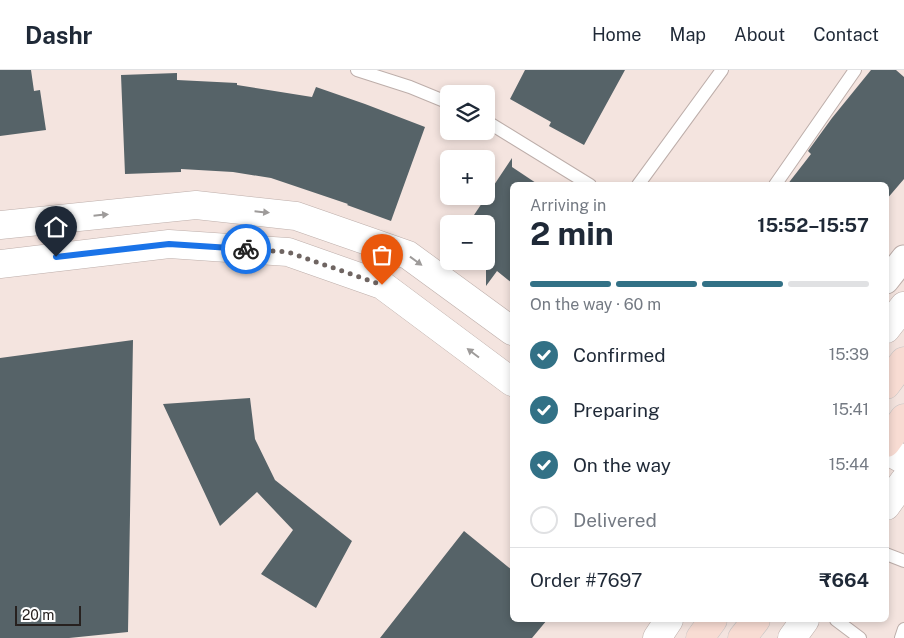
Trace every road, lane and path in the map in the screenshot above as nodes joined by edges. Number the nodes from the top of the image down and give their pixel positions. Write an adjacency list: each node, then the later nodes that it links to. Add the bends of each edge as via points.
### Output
1 (357, 70): 4 (lane)
2 (722, 70): 7 (lane)
3 (855, 70): 8 (lane)
4 (440, 99)
5 (495, 127): 6 (lane)
6 (585, 182)
7 (640, 182)
8 (777, 182)
9 (0, 225): 15 (main road, one-way to 15, via 196,205 296,216 408,255)
10 (904, 258): 12 (street)
11 (0, 264): 17 (main road, one-way to 11, via 382,285 288,252 169,244)
12 (889, 277)
13 (904, 306): 14 (main road)
14 (889, 325)
15 (510, 330)
16 (904, 361): 18 (main road)
17 (510, 381)
18 (889, 381)
19 (904, 418): 20 (main road)
20 (889, 438)
21 (889, 452): 22 (main road)
22 (904, 460)
23 (904, 481): 24 (main road)
24 (889, 502)
25 (889, 555): 26 (lane)
26 (904, 561)
27 (668, 622): 33 (main road)
28 (712, 622): 34 (main road)
29 (754, 622): 35 (main road)
30 (804, 622): 36 (main road)
31 (839, 622): 37 (lane)
32 (904, 630): 38 (lane)
33 (657, 638)
34 (700, 638)
35 (742, 638)
36 (792, 638)
37 (860, 638)
38 (901, 638)

